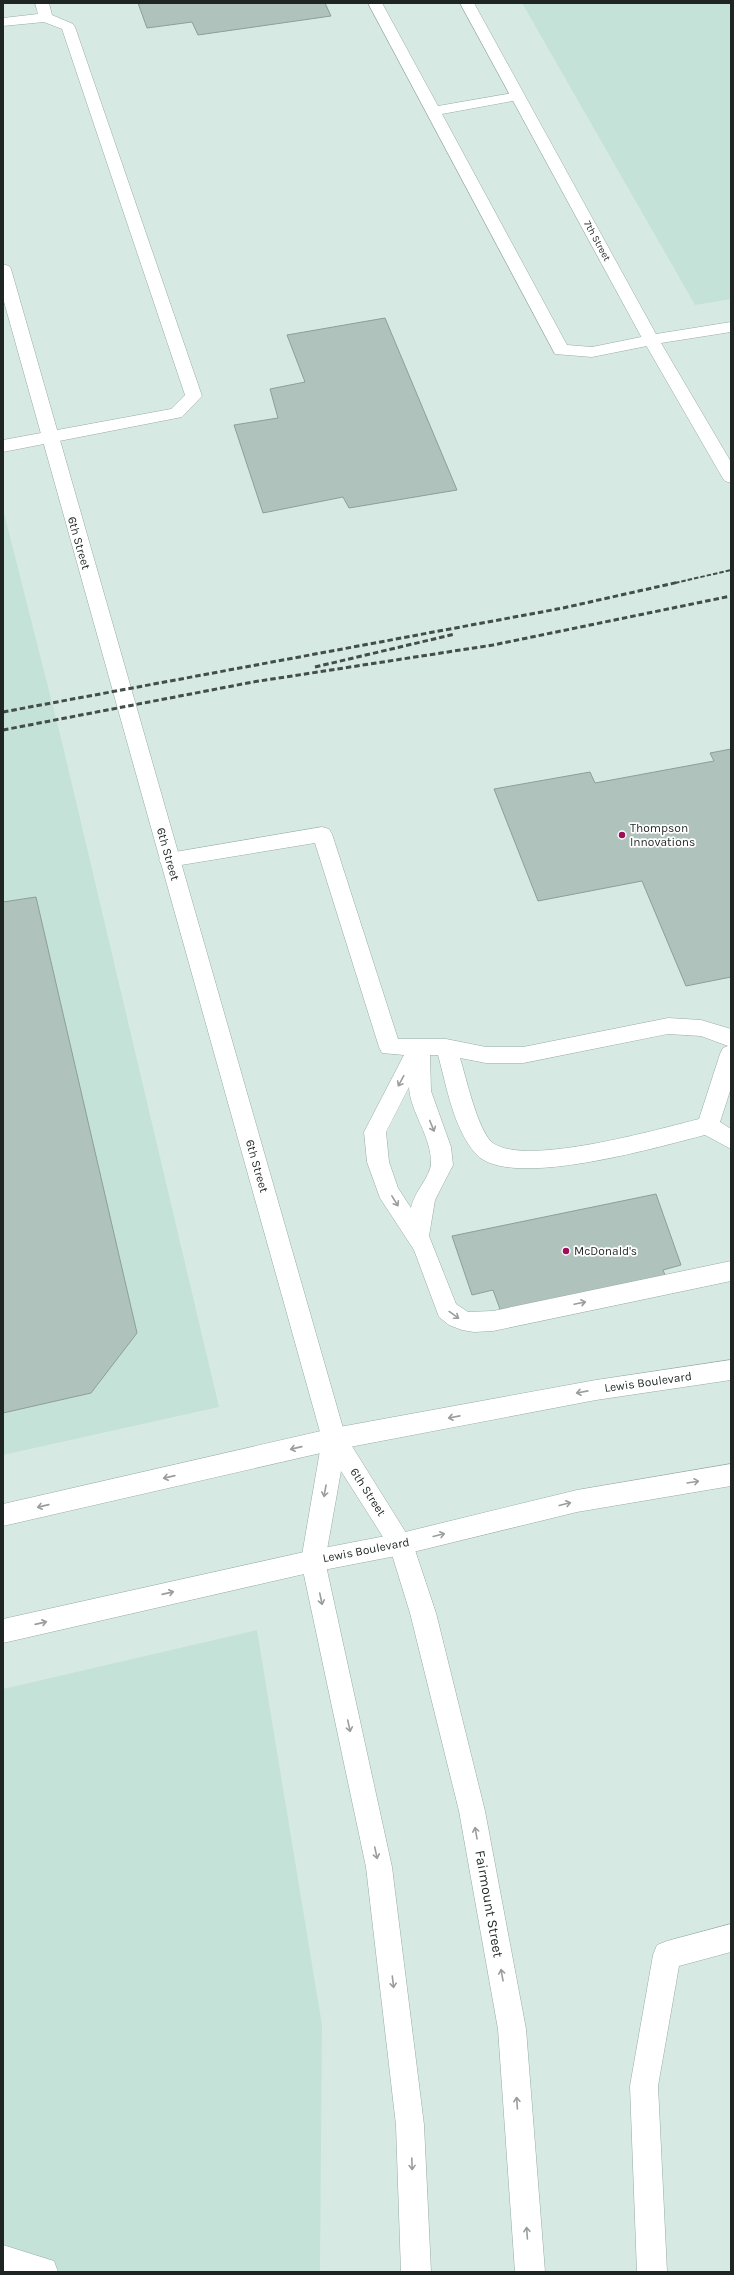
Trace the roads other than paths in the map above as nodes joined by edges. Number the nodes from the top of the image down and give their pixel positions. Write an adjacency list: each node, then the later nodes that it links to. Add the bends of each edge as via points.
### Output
1 (375, 3): 6 (main road)
2 (467, 3): 5 (main road, 7th Street)
3 (44, 10): 4 (main road); 10 (main road, via 68,27 194,396 176,413)
4 (3, 22)
5 (518, 96): 6 (main road); 9 (main road, 7th Street)
6 (433, 111): 9 (main road, via 561,350 592,352)
7 (3, 269): 10 (main road, 6th Street)
8 (731, 327): 9 (main road)
9 (651, 340): 12 (main road, 7th Street)
10 (50, 438): 11 (main road); 13 (main road, 6th Street)
11 (3, 446)
12 (731, 476)
13 (169, 860): 15 (main road, via 322,834 390,1046); 23 (main road, 6th Street)
14 (731, 1039): 16 (main road, via 723,1034 688,1026 668,1026 523,1055 486,1055)
15 (419, 1047): 16 (main road); 20 (main road, one-way to 20, via 420,1091 440,1147 442,1165 424,1198); 20 (main road, one-way to 20, via 375,1132 378,1162 388,1191)
16 (446, 1047): 18 (main road, via 474,1133 485,1149 512,1160 537,1161 571,1156)
17 (731, 1054): 18 (main road)
18 (708, 1126): 19 (main road)
19 (731, 1140)
20 (418, 1236): 21 (main road, one-way to 21, via 447,1310 457,1318 476,1323 493,1322)
21 (731, 1271)
22 (731, 1370): 23 (main road, Lewis Boulevard, one-way to 23, via 596,1390)
23 (334, 1439): 25 (main road, Lewis Boulevard, one-way to 25); 26 (main road, 6th Street); 27 (main road, 6th Street, one-way to 27)
24 (731, 1476): 26 (main road, Lewis Boulevard, one-way to 24, via 577,1501)
25 (3, 1516)
26 (401, 1544): 27 (main road, Lewis Boulevard); 33 (main road, Fairmount Street, one-way to 26, via 512,2029 472,1811 423,1613)
27 (313, 1561): 28 (main road, Lewis Boulevard, one-way to 27); 32 (main road, one-way to 32, via 379,1867 410,2125)
28 (3, 1631)
29 (731, 1938): 34 (main road, via 666,1955 644,2086)
30 (3, 2260): 31 (main road)
31 (43, 2272)
32 (416, 2272)
33 (530, 2272)
34 (652, 2272)

